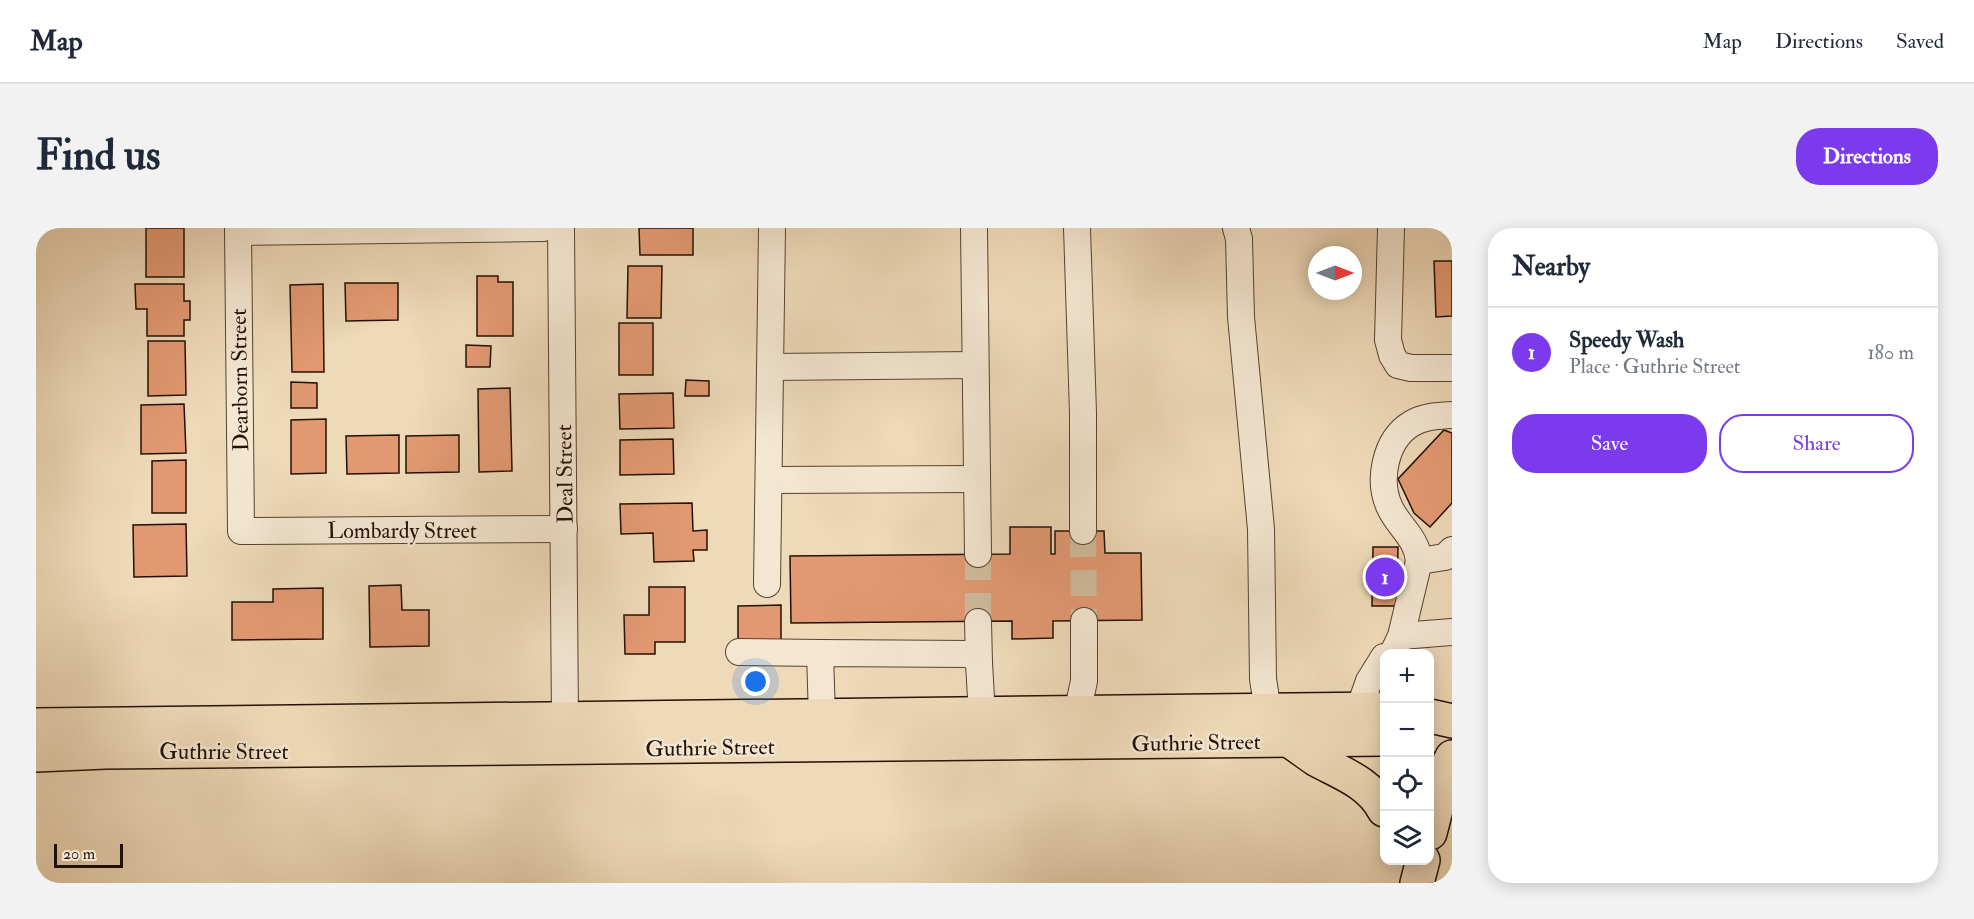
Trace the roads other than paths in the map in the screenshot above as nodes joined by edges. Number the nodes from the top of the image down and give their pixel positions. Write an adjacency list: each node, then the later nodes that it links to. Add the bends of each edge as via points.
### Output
1 (543, 228): 8 (street)
2 (561, 228): 15 (street, Deal Street)
3 (772, 228): 10 (street)
4 (974, 228): 9 (street)
5 (1077, 228): 17 (street)
6 (1236, 228): 32 (street, via 1261,529 1263,679)
7 (1391, 228): 11 (street, via 1392,355 1398,365 1411,368)
8 (238, 230): 16 (street, Dearborn Street)
9 (975, 365): 10 (street); 13 (street)
10 (770, 367): 14 (street)
11 (1452, 368)
12 (1452, 415): 20 (street, via 1429,417 1410,425 1387,453 1383,472 1389,507 1418,549)
13 (977, 479): 14 (street); 19 (street)
14 (769, 480): 21 (street)
15 (564, 529): 16 (street, Lombardy Street); 35 (street, Deal Street)
16 (241, 531)
17 (1083, 531)
18 (1452, 549): 20 (street, via 1445,557)
19 (978, 554)
20 (1419, 561): 25 (street)
21 (767, 584)
22 (1084, 621): 39 (street, via 1084,681)
23 (978, 622): 29 (street)
24 (1452, 632): 26 (street)
25 (1393, 649)
26 (1398, 649)
27 (739, 652): 28 (street)
28 (820, 653): 29 (street, via 972,654); 33 (street)
29 (979, 663): 38 (street)
30 (1380, 667): 31 (street, via 1369,681)
31 (1372, 709): 32 (main road, Guthrie Street)
32 (1268, 711): 39 (main road, Guthrie Street)
33 (822, 717): 35 (main road, Guthrie Street); 38 (main road, Guthrie Street)
34 (1434, 717): 36 (main road)
35 (565, 720): 37 (main road, Guthrie Street)
36 (1452, 721)
37 (36, 725)
38 (982, 729): 39 (main road, Guthrie Street); 44 (main road, Guthrie Street)
39 (1077, 729): 43 (main road, Guthrie Street)
40 (1452, 730): 41 (main road)
41 (1434, 734)
42 (1380, 740): 43 (main road, Guthrie Street)
43 (1290, 741): 46 (main road, via 1353,778 1371,791)
44 (36, 755)
45 (1452, 757): 47 (main road)
46 (1380, 804)
47 (1434, 817)
48 (1400, 865): 50 (main road)
49 (1421, 865): 51 (main road)
50 (1402, 883)
51 (1417, 883)

